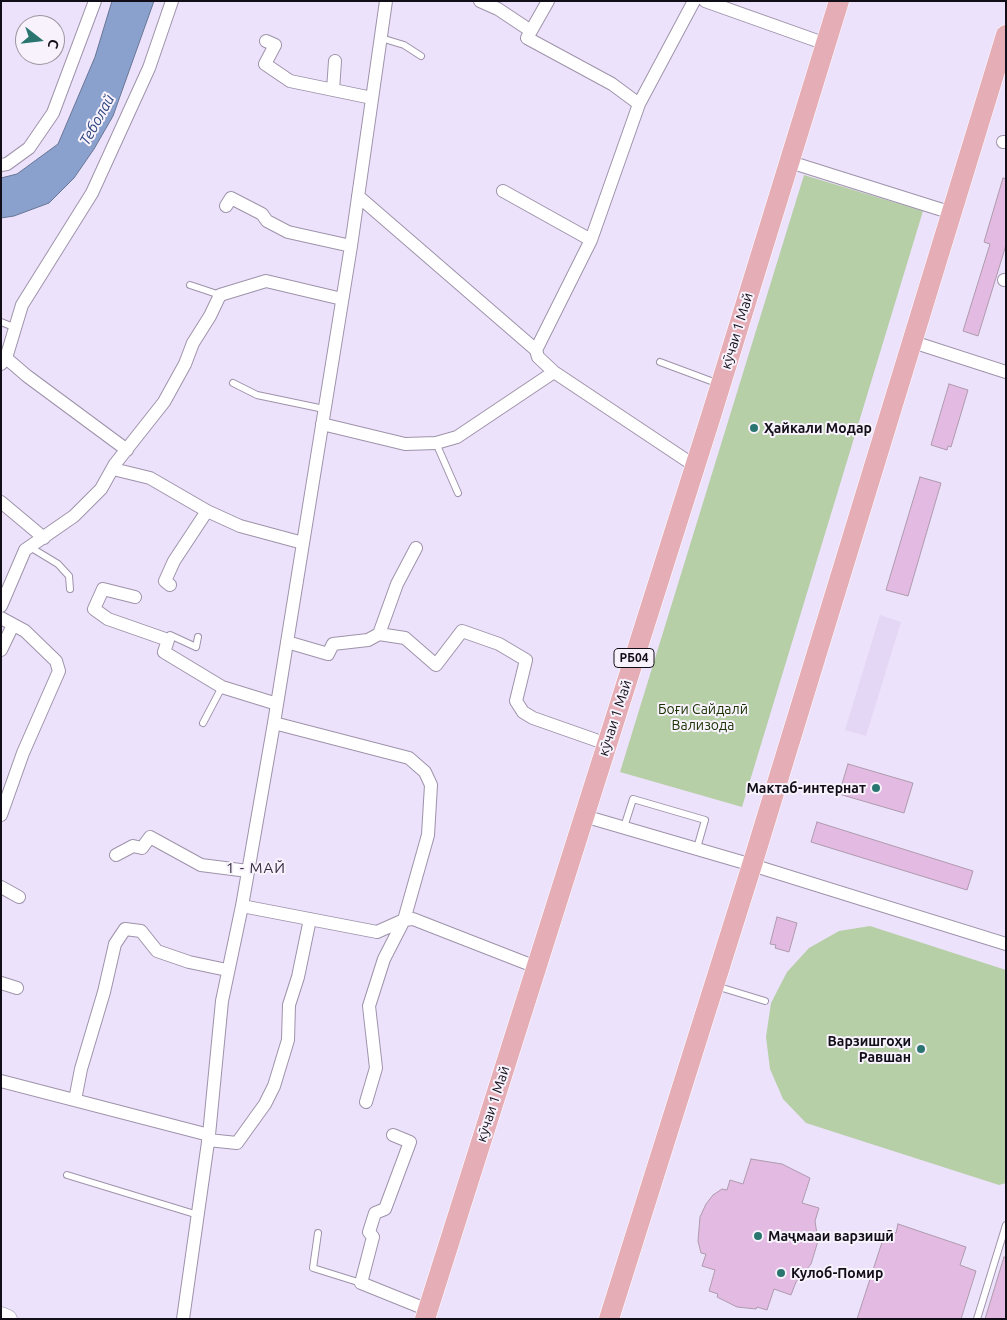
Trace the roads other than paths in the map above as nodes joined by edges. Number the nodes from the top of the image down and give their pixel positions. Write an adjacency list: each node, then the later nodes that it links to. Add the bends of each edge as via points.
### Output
1 (95, 1): 20 (street, via 53,113 29,148)
2 (172, 1): 31 (street, via 149,68 92,193 22,305)
3 (386, 1): 11 (street)
4 (480, 1): 9 (street)
5 (548, 1): 9 (street)
6 (694, 1): 18 (street)
7 (705, 1): 13 (street)
8 (840, 1): 13 (main road, кӯчаи 1 Май / РБ04)
9 (531, 31): 18 (street, via 527,38 612,84)
10 (1006, 35): 24 (main road)
11 (381, 38): 14 (lane, via 404,45); 17 (street)
12 (266, 40): 16 (street, via 275,45 265,64 290,81)
13 (826, 44): 19 (main road, кӯчаи 1 Май / РБ04)
14 (421, 56)
15 (335, 61): 16 (street)
16 (333, 90): 17 (street)
17 (372, 98): 22 (street)
18 (639, 104): 25 (street)
19 (790, 162): 24 (street); 39 (main road, кӯчаи 1 Май / РБ04)
20 (1, 165)
21 (503, 190): 25 (street)
22 (358, 196): 26 (street); 33 (street)
23 (226, 206): 26 (street, via 231,198 288,232)
24 (952, 213): 32 (main road)
25 (591, 240): 33 (street)
26 (351, 246): 29 (street)
27 (190, 285): 28 (lane)
28 (220, 295): 29 (street, via 266,281); 43 (street, via 164,402)
29 (342, 299): 40 (street)
30 (1, 322): 31 (lane)
31 (16, 328): 34 (street)
32 (913, 342): 37 (street); 74 (main road)
33 (536, 350): 36 (street, via 538,358)
34 (4, 361): 43 (street)
35 (660, 362): 39 (lane)
36 (554, 372): 42 (street, via 457,436); 44 (street)
37 (1006, 372)
38 (233, 383): 40 (lane, via 257,395)
39 (720, 384): 44 (main road, кӯчаи 1 Май / РБ04)
40 (324, 409): 41 (street)
41 (322, 424): 42 (street, via 405,444); 50 (street)
42 (436, 443): 46 (lane)
43 (127, 450): 45 (street)
44 (695, 466): 68 (main road, кӯчаи 1 Май / РБ04)
45 (113, 469): 48 (street, via 150,478); 49 (street, via 101,489 74,516)
46 (458, 493)
47 (1, 502): 49 (street)
48 (207, 512): 50 (street, via 240,526); 53 (street, via 174,561 165,581)
49 (44, 538): 51 (street)
50 (303, 544): 62 (street)
51 (30, 547): 54 (lane, via 58,564 69,576); 56 (street, via 25,550)
52 (416, 548): 59 (street, via 398,584)
53 (170, 584)
54 (70, 589)
55 (135, 597): 61 (street, via 103,589 94,609 108,619)
56 (1, 606)
57 (1, 618): 58 (street)
58 (13, 625): 63 (street); 69 (street, via 56,661 59,671 23,753)
59 (380, 634): 62 (street, via 368,640 333,644 328,654); 68 (street, via 405,638 436,665 462,631 499,644 526,660 516,701 523,712)
60 (198, 637): 61 (lane, via 196,647 170,635)
61 (168, 640): 64 (street, via 164,652)
62 (287, 642): 65 (street)
63 (1, 650)
64 (222, 687): 65 (street); 66 (lane)
65 (277, 704): 67 (street)
66 (203, 723)
67 (274, 723): 75 (street); 80 (street, via 409,758 425,772 432,785 428,835)
68 (607, 744): 70 (main road, кӯчаи 1 Май / РБ04)
69 (1, 815)
70 (584, 816): 71 (street); 82 (main road, кӯчаи 1 Май / РБ04)
71 (624, 827): 72 (street); 72 (lane, via 633,799 642,801 705,820)
72 (697, 848): 74 (street)
73 (116, 854): 75 (street, via 133,846 142,848 150,836 201,865)
74 (752, 865): 81 (street); 85 (main road)
75 (248, 871): 78 (street)
76 (1, 887): 77 (street)
77 (19, 896)
78 (242, 906): 79 (street); 83 (street)
79 (310, 919): 80 (street, via 377,932); 92 (street, via 289,1005 288,1040 274,1086 237,1143)
80 (404, 920): 82 (street, via 413,919); 90 (street, via 384,958 369,1006 376,1068)
81 (1006, 944)
82 (536, 967): 99 (main road, кӯчаи 1 Май / РБ04)
83 (227, 970): 89 (street, via 157,951 141,931 125,929 115,944); 92 (street)
84 (1, 983): 86 (street)
85 (715, 986): 87 (lane); 102 (main road)
86 (17, 988)
87 (765, 1001)
88 (1, 1081): 89 (street)
89 (75, 1100): 92 (street)
90 (366, 1102)
91 (393, 1135): 97 (street, via 410,1142 385,1209 375,1213 369,1232 373,1237)
92 (209, 1138): 94 (street)
93 (67, 1174): 94 (lane)
94 (198, 1215): 101 (street)
95 (1006, 1225): 103 (lane)
96 (318, 1233): 97 (lane, via 313,1268)
97 (361, 1283): 99 (street)
98 (1, 1316): 100 (main road)
99 (426, 1316)
100 (8, 1319)
101 (183, 1319)
102 (609, 1319)
103 (977, 1319)

